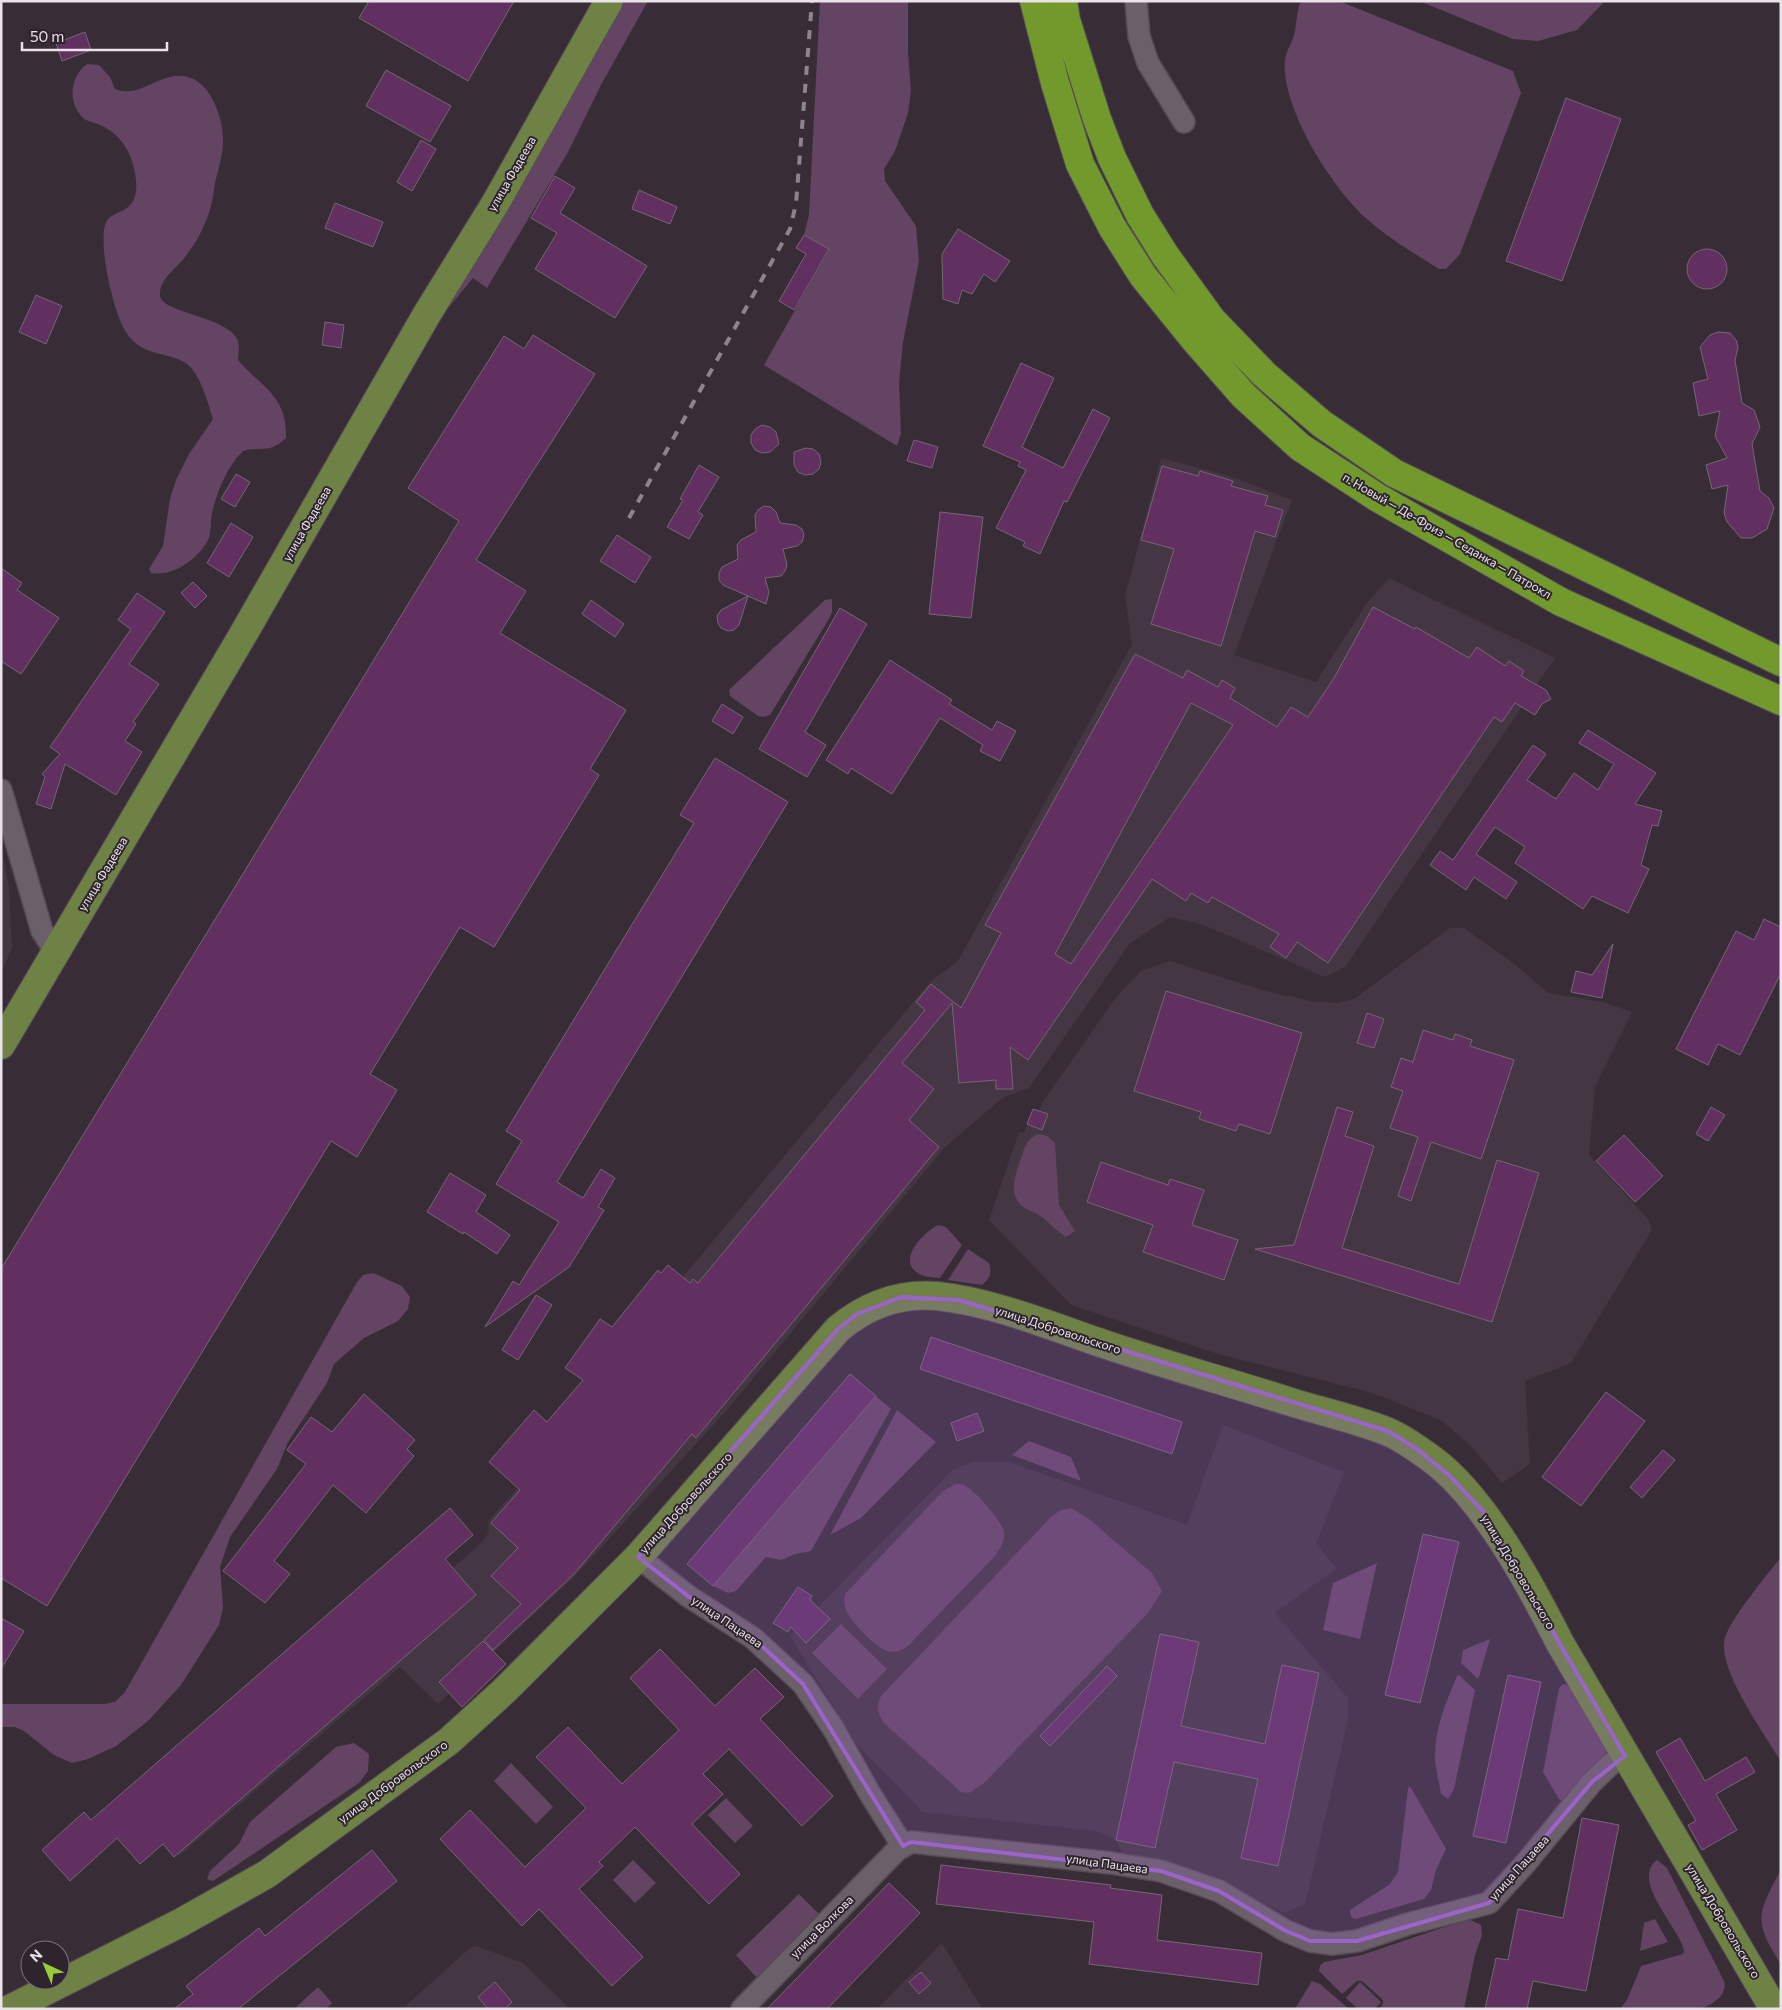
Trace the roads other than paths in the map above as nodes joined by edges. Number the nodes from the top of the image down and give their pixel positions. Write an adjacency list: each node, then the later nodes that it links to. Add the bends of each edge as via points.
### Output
1 (609, 1): 9 (main road, улица Фадеева, via 495,204 427,314)
2 (1034, 1): 7 (highway, п. Новый — Де-Фриз — Седанка — Патрокл, via 1080,164 1112,227 1143,276 1244,396 1300,447 1386,503 1561,602)
3 (1062, 1): 6 (highway, via 1097,119 1140,215 1212,320 1264,374 1322,424 1394,473)
4 (1136, 1): 5 (street, via 1139,36 1148,63)
5 (1184, 122)
6 (1781, 662)
7 (1781, 701)
8 (1, 790): 9 (street, via 42,931)
9 (56, 952): 10 (main road, улица Фадеева)
10 (1, 1045)
11 (638, 1557): 12 (main road, улица Добровольского, via 838,1329 872,1306 901,1297 935,1296 959,1300 1046,1324 1388,1432 1418,1449 1449,1475 1483,1511); 13 (street, улица Пацаева, via 688,1596 753,1638 803,1684); 14 (main road, улица Добровольского, via 505,1690 449,1741 275,1868 180,1923)
12 (1625, 1756): 13 (street, улица Пацаева, via 1592,1782 1489,1903 1357,1941 1332,1944 1310,1940 1286,1931 1219,1891 1161,1871 911,1842); 16 (main road, улица Добровольского)
13 (903, 1846): 15 (street, улица Волкова)
14 (10, 2009)
15 (742, 2009)
16 (1774, 2009)

